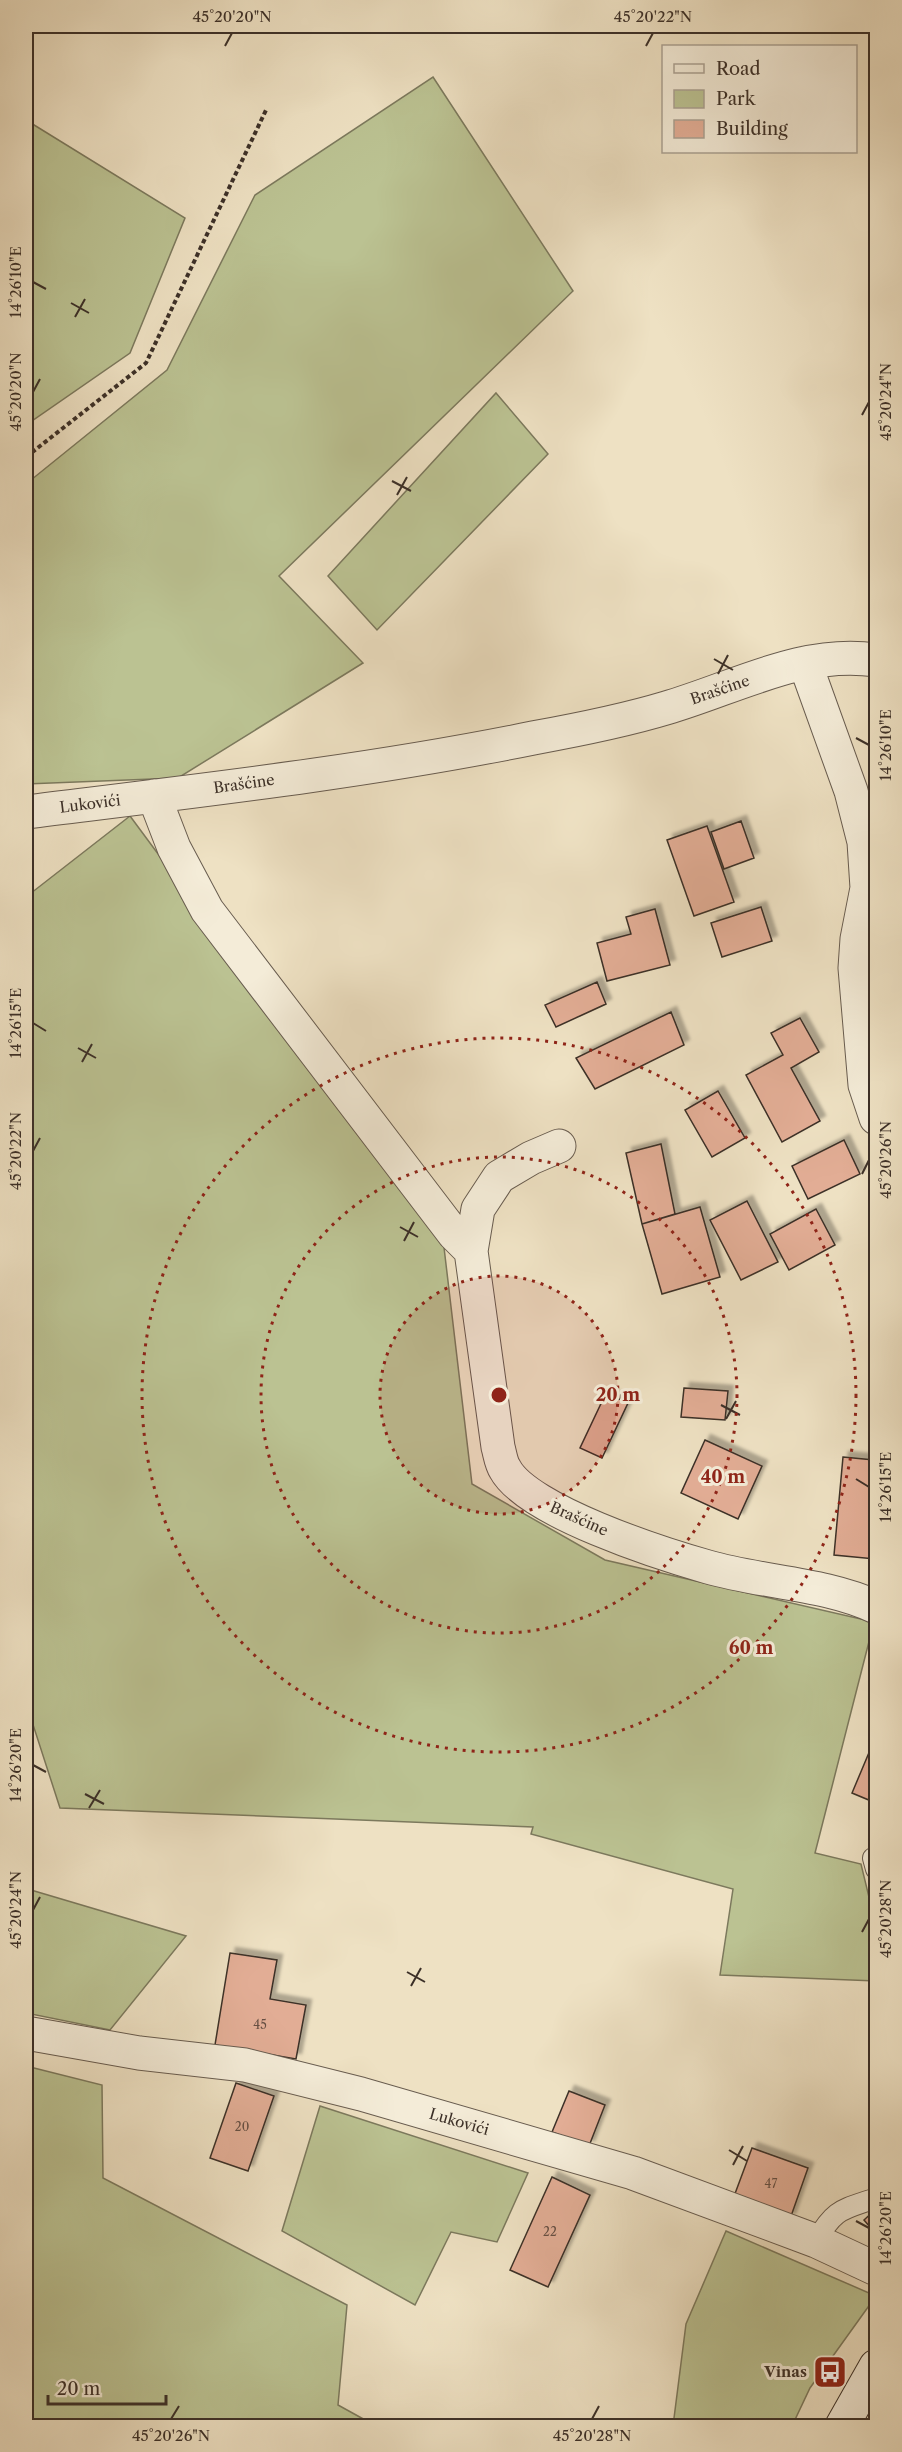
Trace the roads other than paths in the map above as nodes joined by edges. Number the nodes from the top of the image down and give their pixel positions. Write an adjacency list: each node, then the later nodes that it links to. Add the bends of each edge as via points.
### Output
1 (876, 660): 2 (street, Brašćine, via 830,658)
2 (805, 663): 3 (street, Brašćine, via 666,709 535,738 399,764); 5 (street, via 851,791 864,842 867,888 855,968 865,1085)
3 (154, 796): 4 (street, Lukovići); 7 (street, via 174,848 207,910 454,1234)
4 (26, 812)
5 (876, 1118)
6 (559, 1146): 7 (street, Brašćine, via 499,1177 478,1209)
7 (471, 1251): 8 (street, Brašćine, via 498,1447 505,1470 524,1490 553,1509 709,1567 852,1596)
8 (876, 1607)
9 (26, 2032): 11 (street, Lukovići, via 139,2053 245,2065 361,2094 633,2173)
10 (876, 2198): 11 (lane, via 836,2213)
11 (816, 2241): 12 (street, Lukovići)
12 (876, 2270)
13 (876, 2366): 14 (street)
14 (842, 2427)

